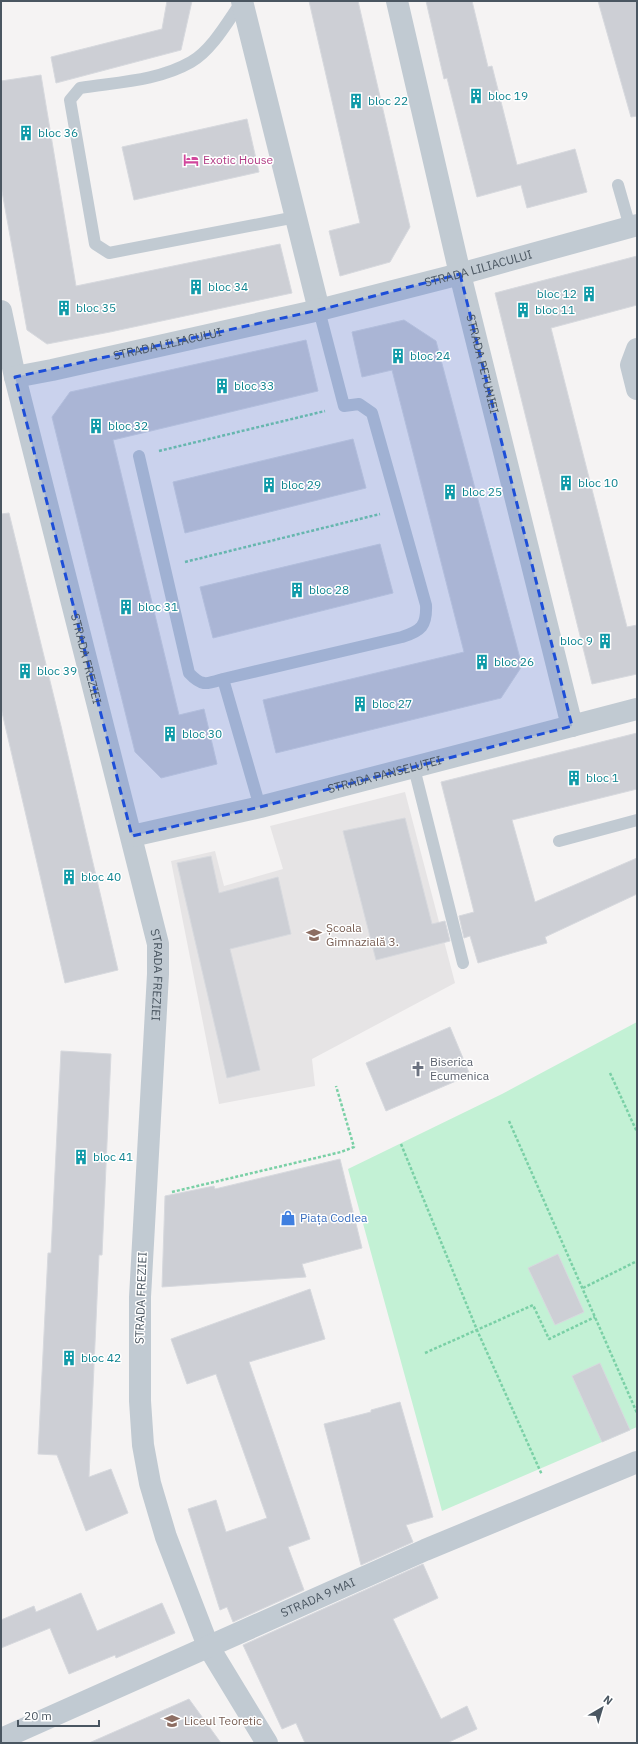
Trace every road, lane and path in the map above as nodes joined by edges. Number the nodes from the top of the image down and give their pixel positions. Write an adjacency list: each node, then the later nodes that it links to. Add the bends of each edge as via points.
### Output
1 (242, 1): 4 (street); 4 (lane, via 214,41 192,62 155,76 80,88 70,100 95,244 109,253)
2 (397, 1): 6 (street, STRADA PETUNIEI)
3 (618, 185): 5 (lane)
4 (296, 217): 7 (street)
5 (634, 226): 6 (street, STRADA LILIACULUI)
6 (460, 274): 7 (street, STRADA LILIACULUI); 18 (street, STRADA PETUNIEI)
7 (319, 310): 10 (street, STRADA LILIACULUI); 12 (lane)
8 (1, 311): 10 (street, STRADA FREZIEI)
9 (637, 349): 11 (street, via 631,365)
10 (15, 377): 22 (street, STRADA FREZIEI)
11 (637, 389)
12 (344, 406): 13 (path); 14 (lane, via 359,404 372,413)
13 (139, 456): 15 (lane)
14 (400, 508): 15 (path); 16 (lane, via 426,605 427,619 417,632)
15 (163, 568): 16 (lane, via 189,673 197,682 206,684)
16 (224, 680): 20 (lane)
17 (637, 709): 18 (street, STRADA PANSELUȚEI)
18 (572, 726): 19 (street, STRADA PANSELUȚEI)
19 (414, 768): 20 (street, STRADA PANSELUȚEI); 24 (lane)
20 (260, 807): 22 (street, STRADA PANSELUȚEI)
21 (637, 820): 23 (lane)
22 (132, 836): 30 (street, STRADA FREZIEI, via 158,944)
23 (559, 841)
24 (464, 963)
25 (610, 1073): 28 (path)
26 (336, 1086): 30 (path, via 354,1147)
27 (509, 1121): 32 (path)
28 (637, 1132)
29 (401, 1144): 34 (path)
30 (146, 1198): 39 (street, STRADA FREZIEI, via 140,1305 140,1401 143,1444 150,1484 166,1537)
31 (637, 1261): 32 (path)
32 (583, 1288): 33 (path)
33 (595, 1317): 34 (path, via 548,1339 533,1305); 36 (path)
34 (477, 1330): 35 (path); 38 (path)
35 (425, 1353)
36 (637, 1413)
37 (637, 1462): 38 (street, STRADA 9 MAI)
38 (552, 1497): 39 (street, STRADA 9 MAI)
39 (208, 1646): 40 (street, STRADA 9 MAI); 41 (street, STRADA FREZIEI)
40 (1, 1739)
41 (267, 1743)

